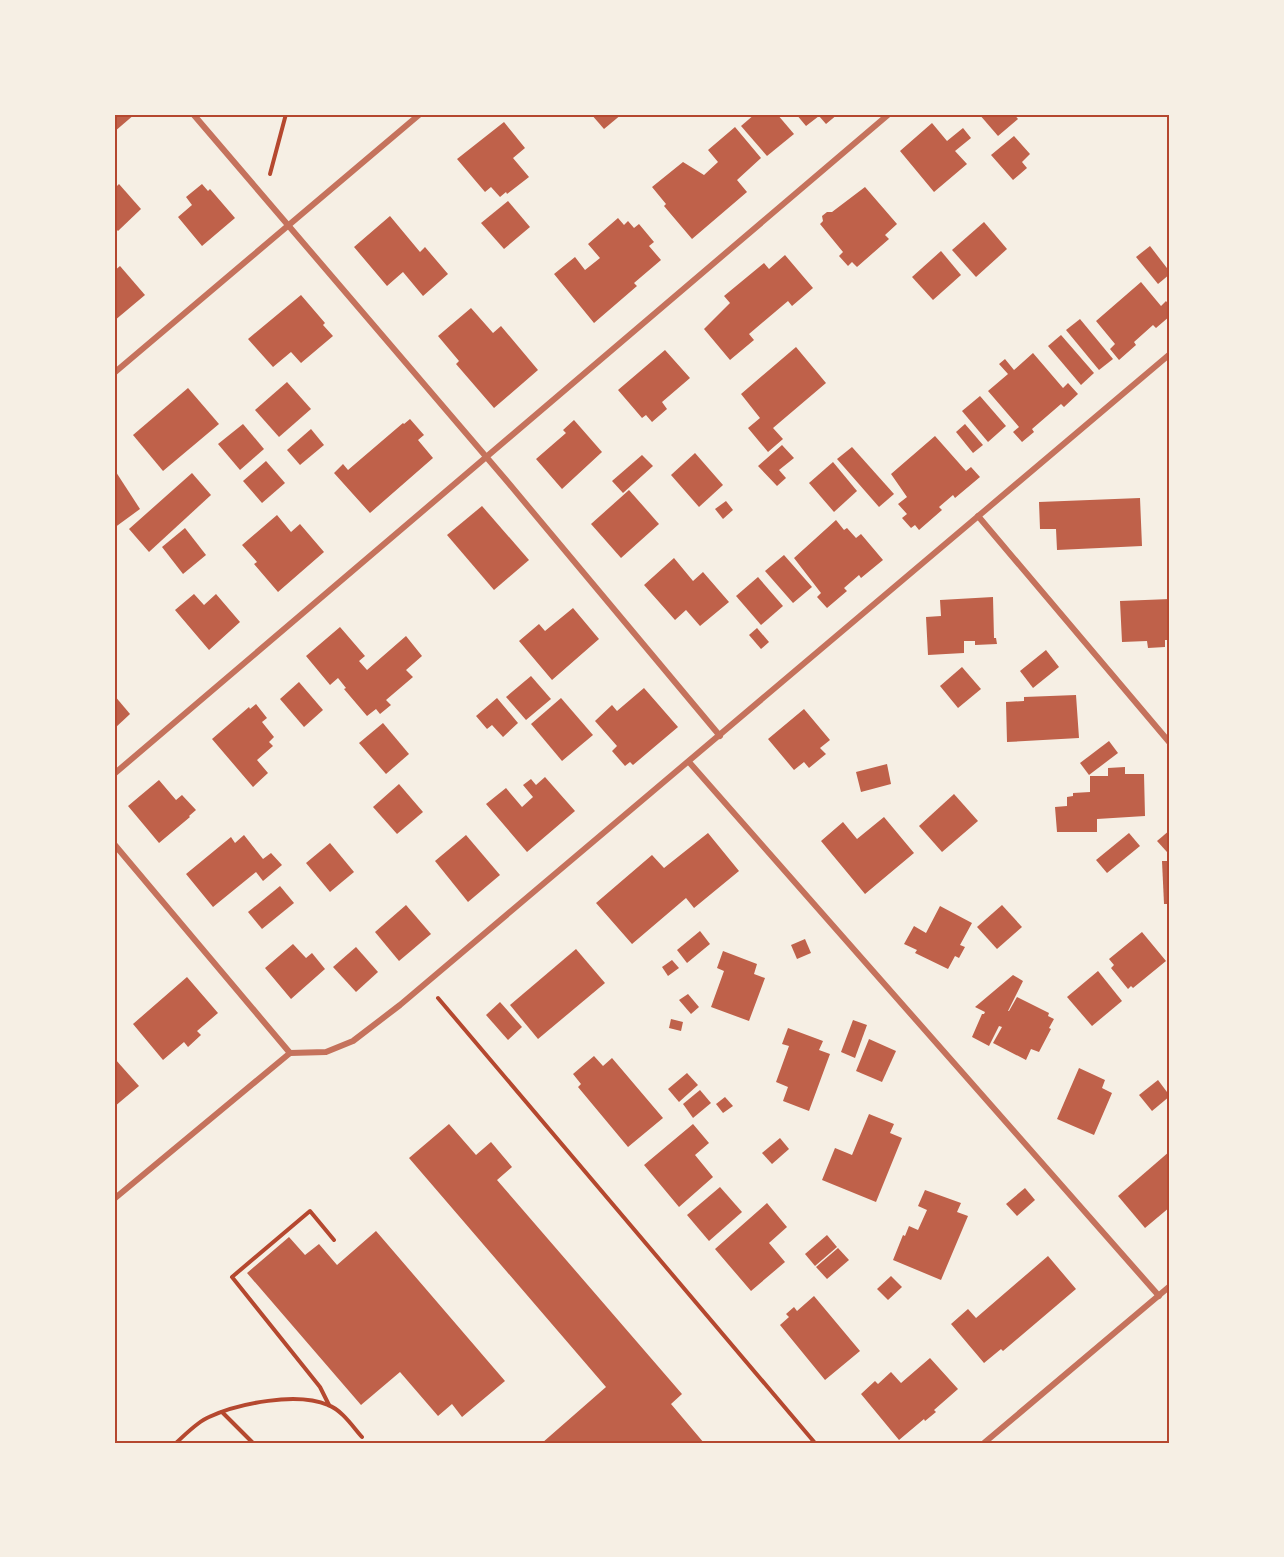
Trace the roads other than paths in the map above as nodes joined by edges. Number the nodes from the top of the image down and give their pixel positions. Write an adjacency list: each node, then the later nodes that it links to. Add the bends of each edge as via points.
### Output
1 (193, 114): 4 (street)
2 (420, 114): 4 (street)
3 (889, 114): 7 (street)
4 (288, 225): 6 (street); 7 (street)
5 (1170, 354): 8 (street)
6 (114, 373)
7 (486, 457): 9 (street); 12 (street)
8 (978, 516): 9 (street); 10 (street)
9 (720, 736): 11 (street)
10 (1170, 743)
11 (689, 762): 14 (street, via 353,1041 326,1052); 17 (street)
12 (114, 774)
13 (114, 844): 14 (street)
14 (290, 1053): 15 (street)
15 (114, 1198)
16 (1170, 1286): 17 (street)
17 (1159, 1296): 18 (street)
18 (984, 1443)

